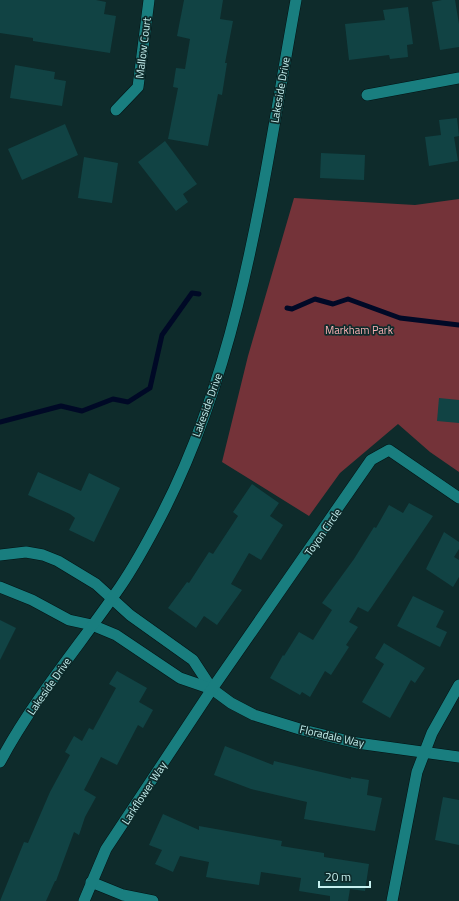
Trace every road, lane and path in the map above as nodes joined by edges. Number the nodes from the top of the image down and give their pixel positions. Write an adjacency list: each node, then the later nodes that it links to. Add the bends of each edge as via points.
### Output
1 (149, 0): 5 (street, Mallow Court, via 138,87)
2 (296, 0): 9 (street, Lakeside Drive, via 252,246 218,377 181,474 161,516)
3 (459, 78): 4 (street)
4 (367, 95)
5 (116, 110)
6 (459, 498): 12 (street, Toyon Circle, via 389,450 371,460)
7 (0, 555): 9 (street, Floradale Way, via 26,552 43,555 96,584)
8 (0, 587): 10 (street, Floradale Way, via 32,600 69,620)
9 (111, 599): 10 (street, Lakeside Drive); 12 (street, Floradale Way, via 193,660)
10 (92, 625): 12 (street, Floradale Way, via 116,635 180,678); 15 (street, Lakeside Drive, via 29,714)
11 (459, 685): 13 (street)
12 (212, 689): 13 (street, Floradale Way, via 231,703 254,714 303,730 357,743); 16 (street, Larkflower Way, via 106,849)
13 (424, 752): 14 (street, Floradale Way); 19 (street, via 417,772)
14 (459, 757)
15 (0, 762)
16 (91, 882): 17 (street, Larkflower Way); 18 (street, via 123,895)
17 (84, 901)
18 (153, 901)
19 (392, 901)

